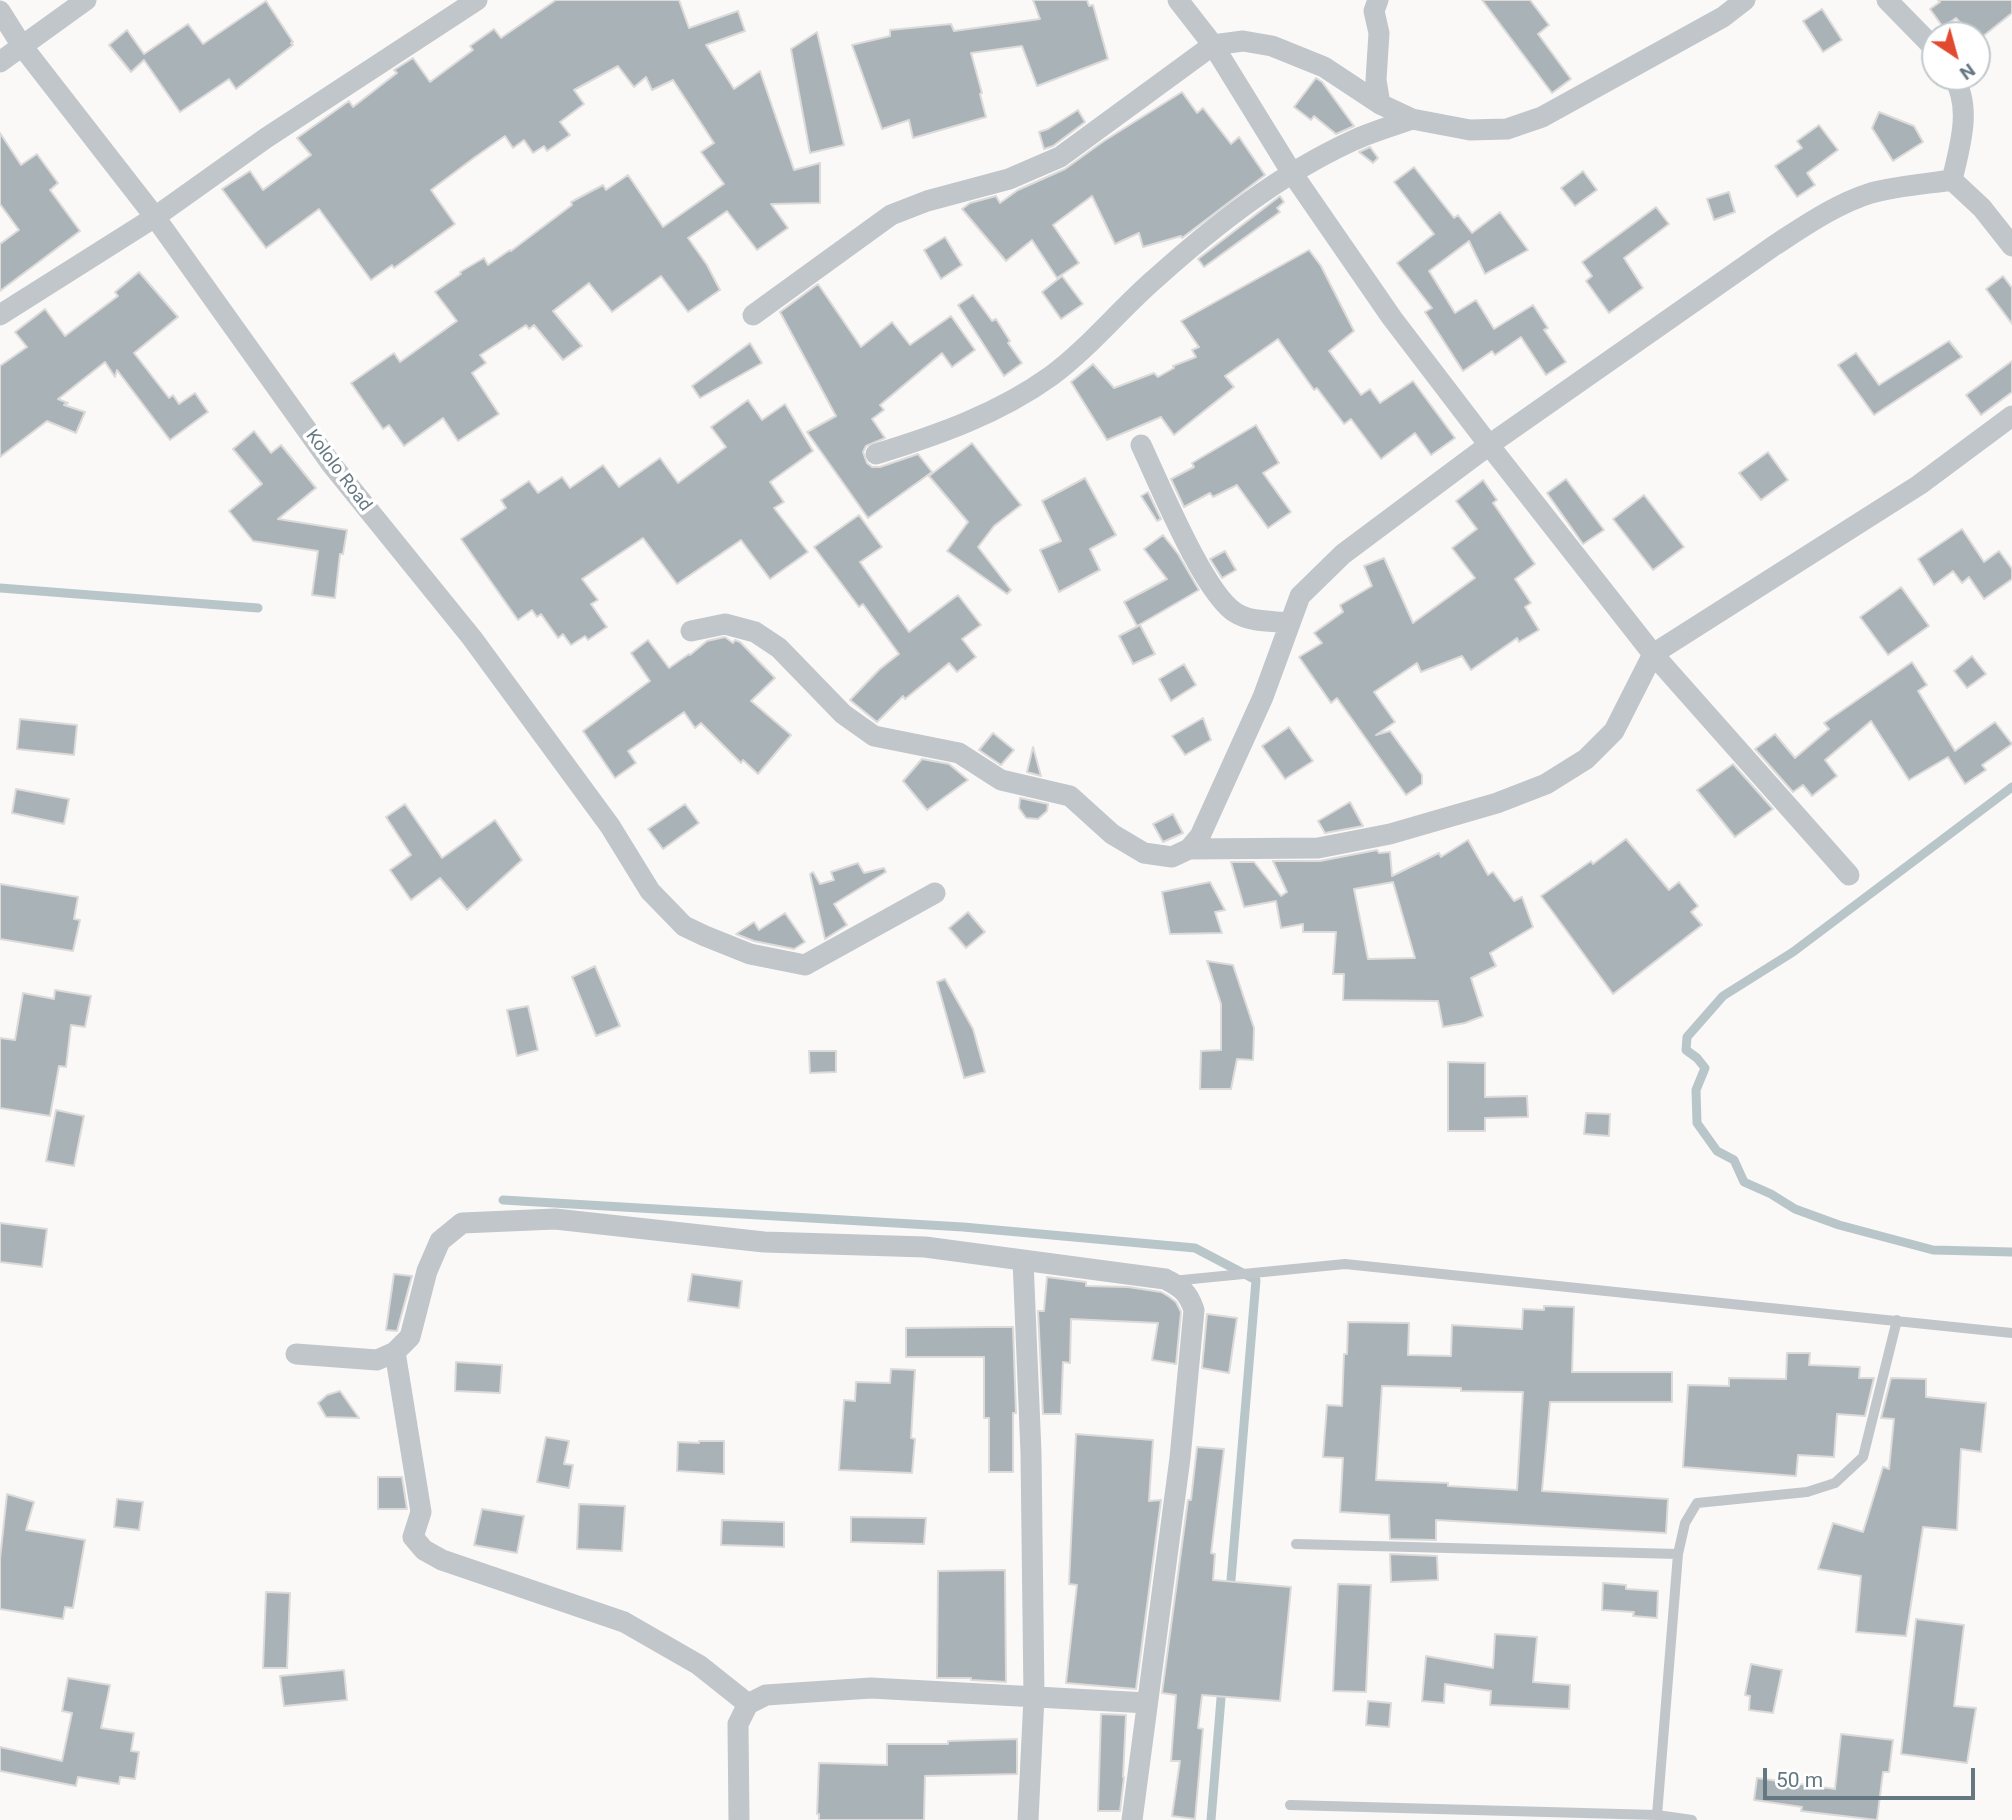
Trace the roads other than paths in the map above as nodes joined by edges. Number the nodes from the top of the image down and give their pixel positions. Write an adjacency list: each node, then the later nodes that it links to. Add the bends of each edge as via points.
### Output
1 (86, 0): 9 (street)
2 (477, 0): 17 (street, via 265,138)
3 (1178, 0): 10 (street)
4 (1378, 0): 13 (street, via 1374,11 1379,33 1376,80)
5 (1745, 0): 14 (street, via 1723,17 1542,117 1507,130 1469,130)
6 (1887, 0): 8 (street)
7 (0, 11): 9 (street, Kololo Road)
8 (1921, 35)
9 (22, 46): 11 (street); 17 (street, Kololo Road)
10 (1213, 46): 13 (street, via 1243,41 1272,46 1324,68); 15 (street); 19 (street, via 1060,157 1009,179 891,215)
11 (0, 62)
12 (1960, 91): 16 (street, via 1963,132)
13 (1380, 104): 14 (street)
14 (1412, 119): 15 (street, via 1353,140)
15 (1292, 173): 23 (street, via 1392,318); 24 (street, via 1154,279 1051,376 995,410 938,435)
16 (1952, 180): 18 (street); 23 (street, via 1870,194 1824,214)
17 (155, 217): 20 (street); 30 (street, Kololo Road, via 332,466 472,638 610,826 650,891 684,926 750,954 805,965)
18 (2012, 246)
19 (753, 314)
20 (0, 315)
21 (2012, 416): 27 (street, via 1919,485)
22 (1141, 445): 25 (street, via 1206,579 1225,605 1238,615)
23 (1489, 445): 25 (street, via 1343,554 1300,596); 27 (street)
24 (876, 454)
25 (1289, 623): 28 (street, via 1263,697 1200,836)
26 (691, 631): 28 (street, via 725,624 755,632 779,648 843,714 874,736 959,754 1001,780 1070,796 1112,834 1144,853 1172,857)
27 (1653, 654): 28 (street, via 1614,732 1586,759 1546,783 1497,803 1390,834 1318,848); 29 (street)
28 (1189, 849)
29 (1849, 875)
30 (935, 893)
31 (1024, 1260): 32 (street); 35 (street, via 925,1247 764,1242 555,1219 461,1223 440,1241 410,1337); 39 (street)
32 (1169, 1281): 33 (lane, via 1345,1264); 40 (street, via 1189,1296 1194,1310 1180,1458)
33 (1897, 1320): 34 (lane); 38 (lane, via 1863,1457 1835,1483 1807,1492 1697,1503 1685,1523)
34 (2012, 1334)
35 (395, 1352): 36 (street, via 377,1360); 41 (street, via 421,1512 413,1538 424,1550 624,1622 699,1665)
36 (296, 1354)
37 (1296, 1544): 38 (lane)
38 (1678, 1554): 43 (lane)
39 (1034, 1697): 40 (street); 41 (street, via 871,1688 766,1695); 45 (street)
40 (1147, 1703): 46 (street)
41 (748, 1704): 44 (street, via 738,1724)
42 (1290, 1805): 43 (lane)
43 (1657, 1815): 47 (lane)
44 (739, 1820)
45 (1028, 1820)
46 (1132, 1820)
47 (1692, 1820)

